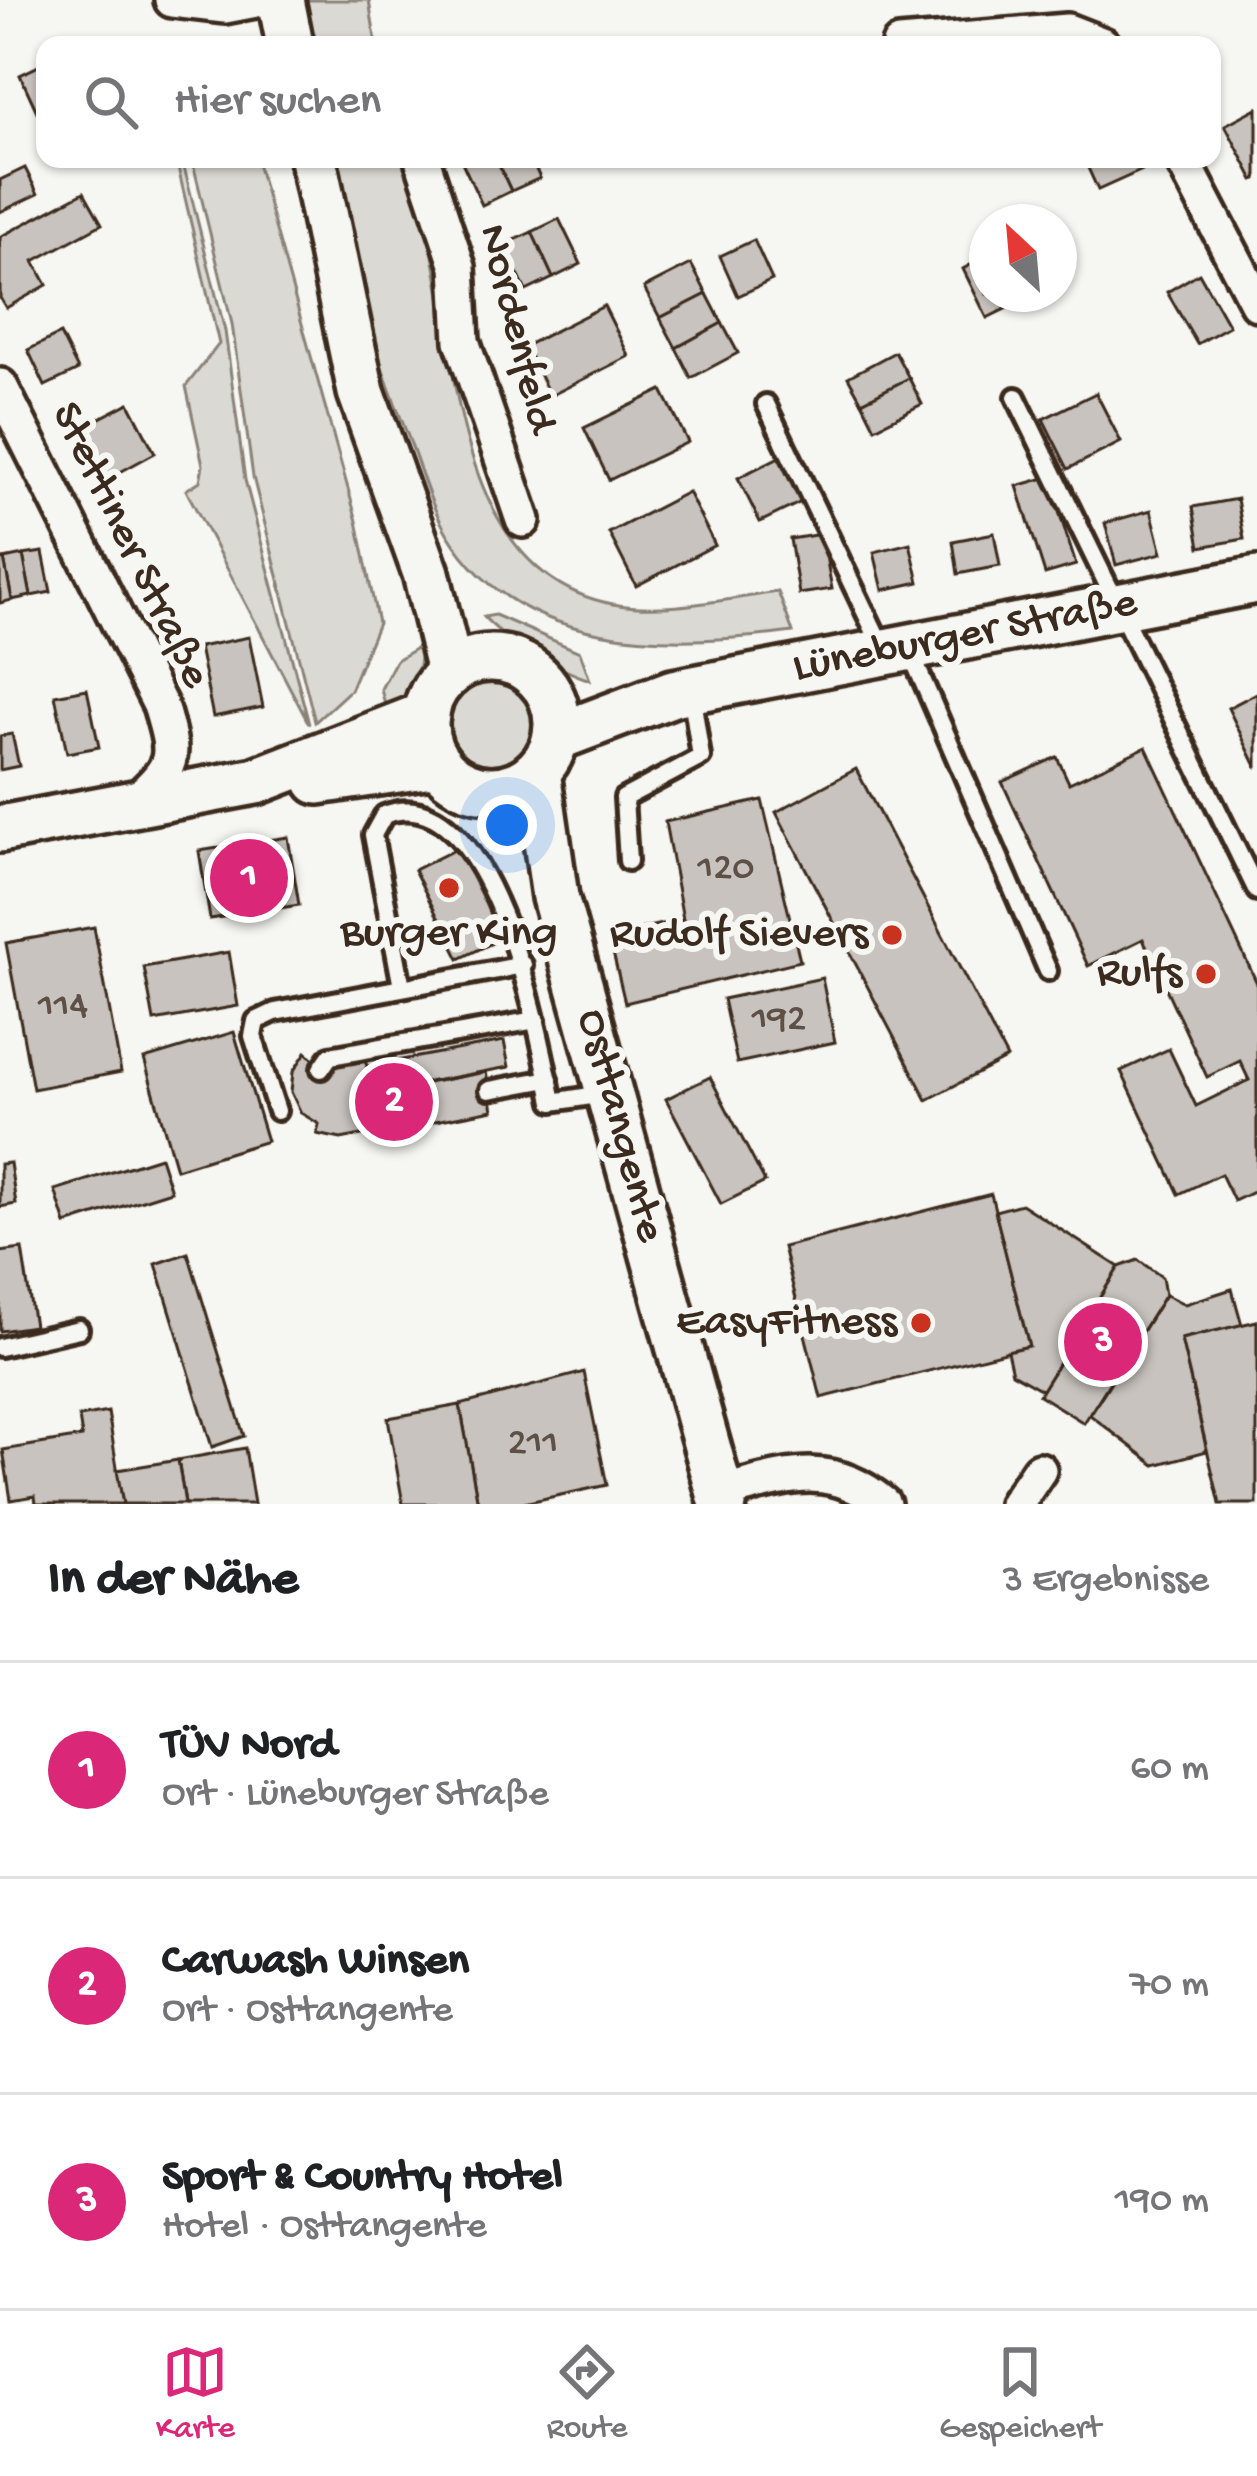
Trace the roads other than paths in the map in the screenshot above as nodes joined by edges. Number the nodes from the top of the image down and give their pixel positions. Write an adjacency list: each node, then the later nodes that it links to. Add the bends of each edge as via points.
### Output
1 (172, 0): 2 (street, via 225,7)
2 (256, 0)
3 (281, 0): 4 (main road)
4 (288, 36)
5 (1007, 36): 6 (street)
6 (1080, 36)
7 (316, 168): 18 (main road, via 361,392 425,573)
8 (425, 168): 14 (street, Nordenfeld, via 458,267 462,341)
9 (1187, 168): 10 (street)
10 (1257, 303)
11 (0, 386): 26 (street, Stettiner Straße, via 160,705 173,749 169,769)
12 (1016, 397): 16 (lane)
13 (766, 404): 17 (lane)
14 (523, 520)
15 (1257, 580): 16 (main road, Lüneburger Straße)
16 (1120, 607): 17 (main road, Lüneburger Straße); 29 (lane)
17 (897, 651): 20 (main road, Lüneburger Straße); 32 (lane)
18 (470, 665): 19 (main road, via 526,667); 21 (main road, via 434,692)
19 (550, 692): 20 (main road, Lüneburger Straße); 22 (main road)
20 (682, 692): 22 (main road, Lüneburger Straße); 28 (lane, via 701,757 624,798)
21 (426, 715): 23 (main road); 24 (main road)
22 (547, 755): 25 (main road, Lüneburger Straße); 30 (main road, Osttangente)
23 (438, 763): 24 (main road, via 300,784); 25 (main road, via 457,781)
24 (256, 781): 26 (main road)
25 (495, 790): 30 (main road, Osttangente)
26 (133, 804): 27 (main road)
27 (0, 830)
28 (628, 861)
29 (1257, 891)
30 (555, 897): 38 (main road, Osttangente)
31 (523, 965): 33 (lane); 33 (lane, via 461,836 413,811 384,815 373,835); 34 (lane)
32 (1048, 971)
33 (402, 987): 39 (lane, via 256,1021 253,1036)
34 (536, 1020): 35 (lane, via 330,1056); 36 (lane)
35 (321, 1069)
36 (549, 1079): 37 (lane); 38 (lane, via 553,1102)
37 (489, 1090)
38 (610, 1093): 43 (main road, Osttangente)
39 (277, 1111)
40 (79, 1329): 41 (lane)
41 (0, 1346)
42 (1039, 1470): 45 (street)
43 (722, 1499): 44 (street, Osttangente, via 806,1472 851,1482)
44 (883, 1504)
45 (1016, 1504)

